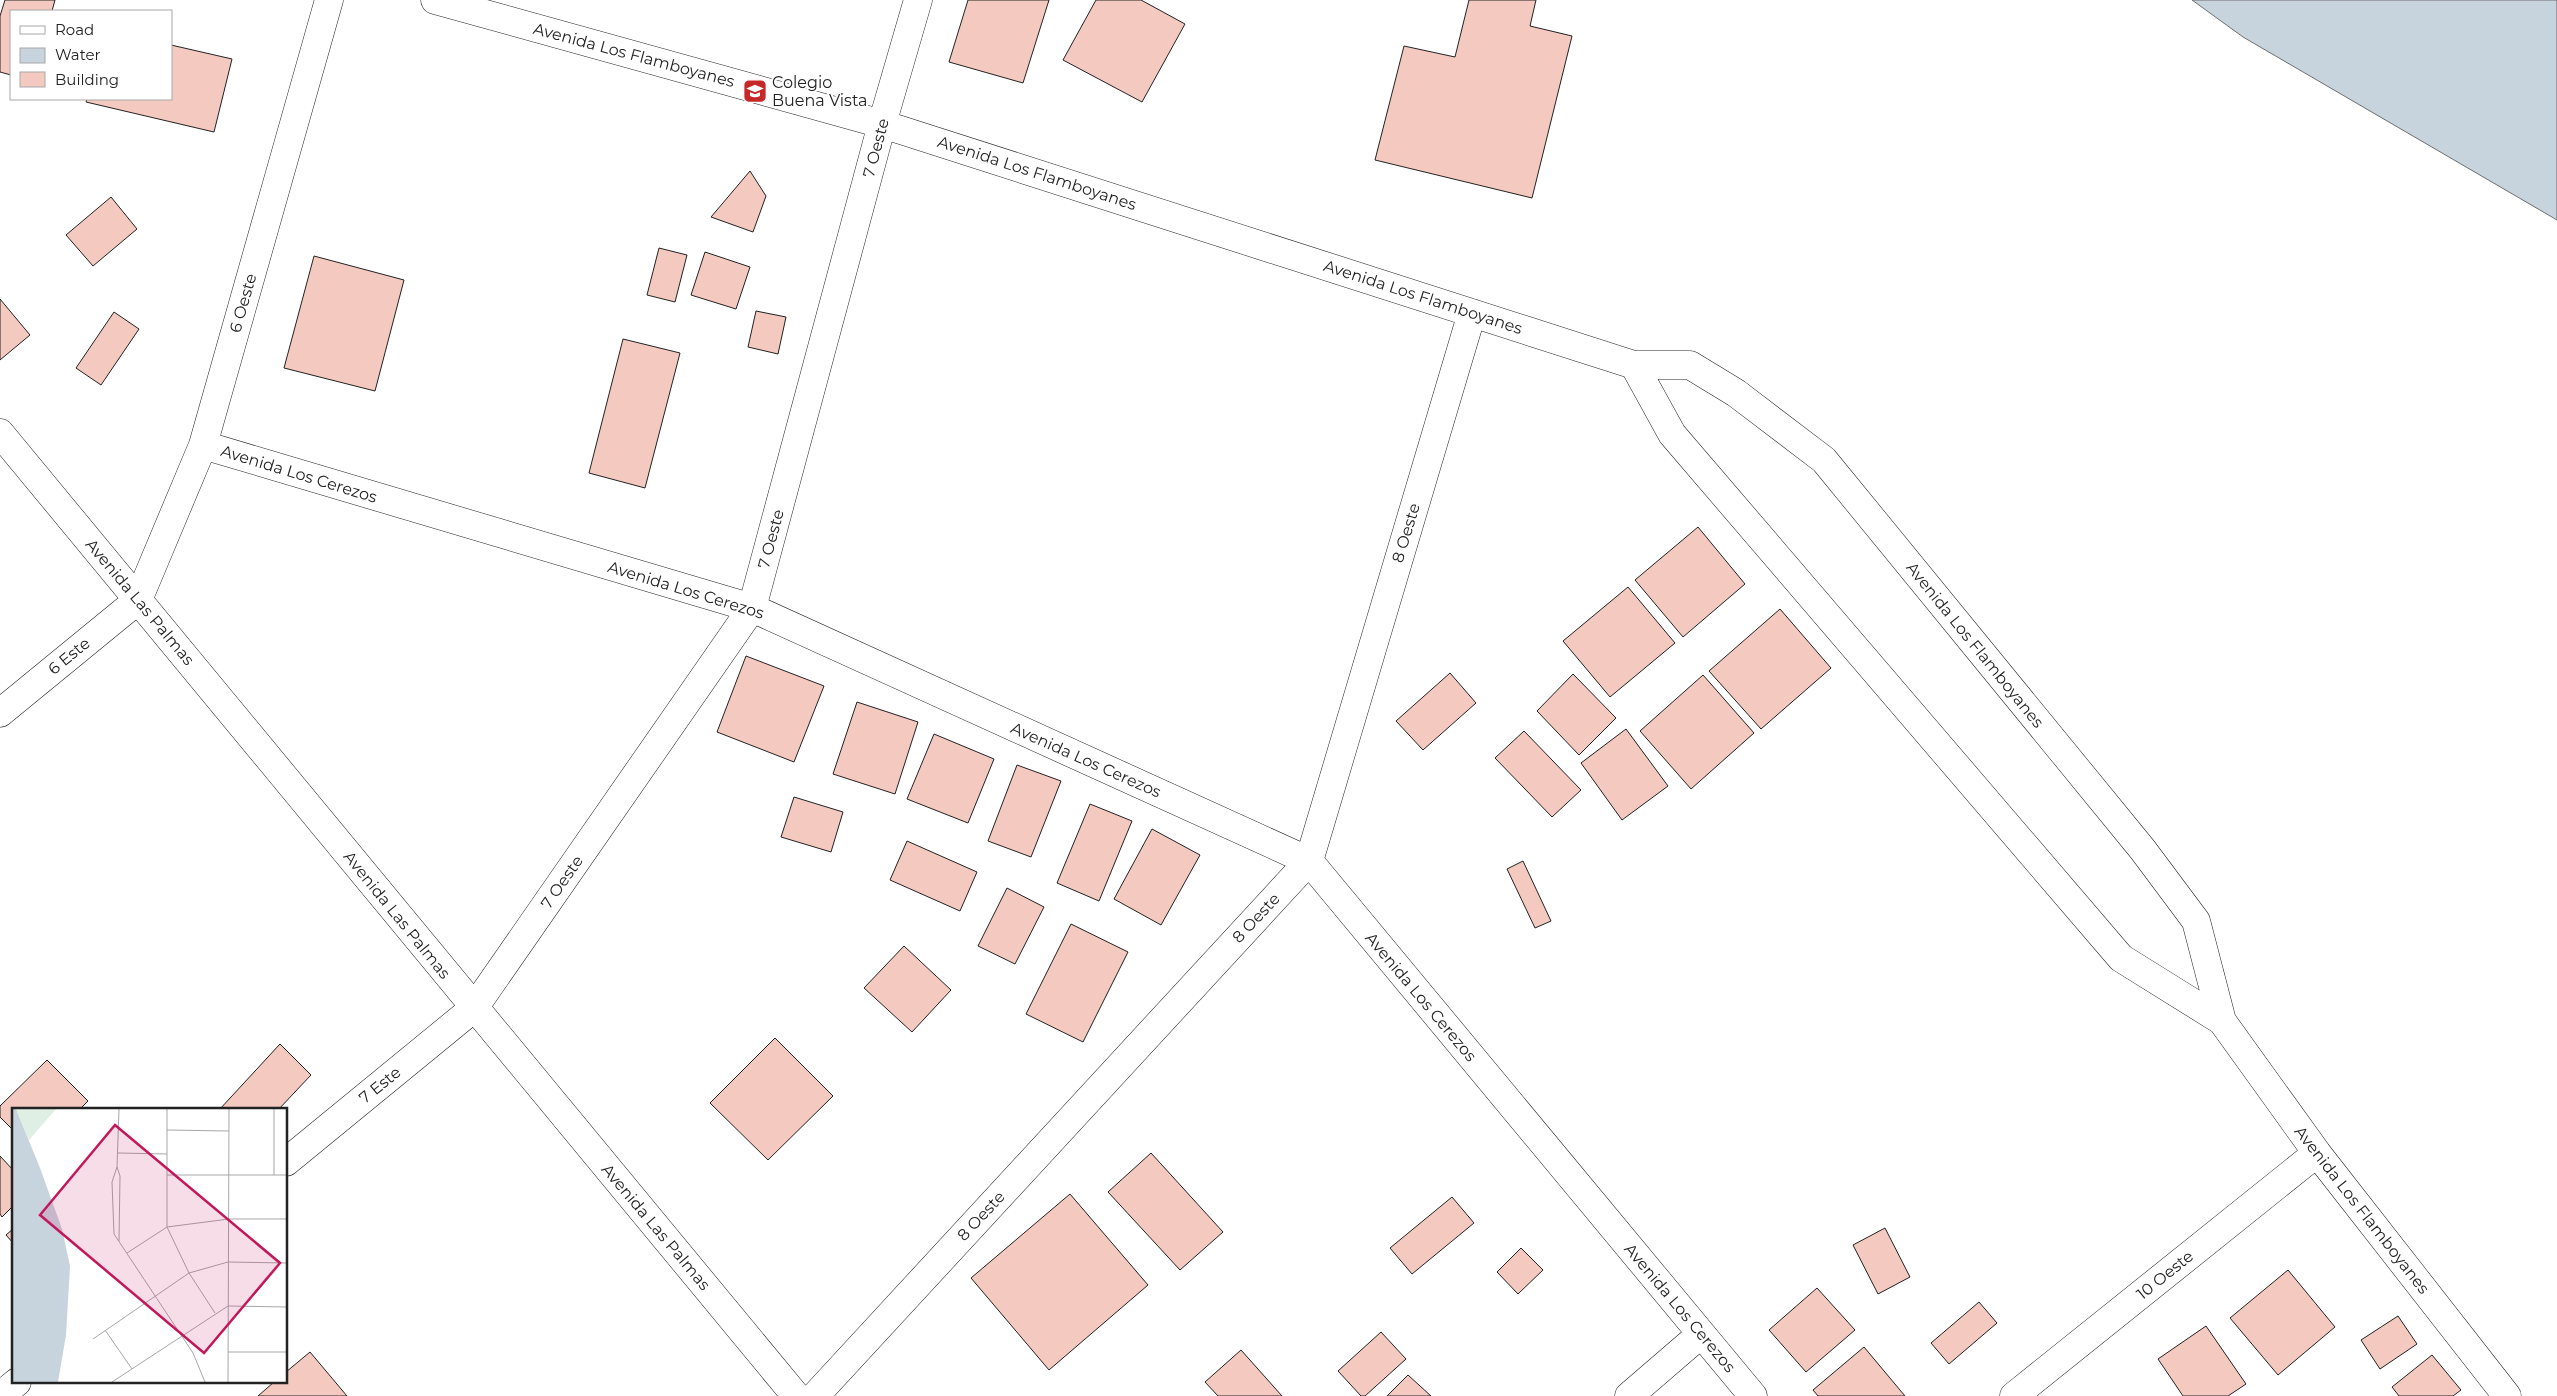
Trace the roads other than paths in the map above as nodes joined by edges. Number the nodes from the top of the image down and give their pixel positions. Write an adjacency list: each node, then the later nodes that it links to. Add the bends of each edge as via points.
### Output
1 (329, 0): 8 (street, 6 Oeste)
2 (434, 0): 4 (street, Avenida Los Flamboyanes)
3 (918, 0): 4 (street, 7 Oeste)
4 (882, 124): 5 (street, Avenida Los Flamboyanes); 10 (street, 7 Oeste)
5 (1472, 313): 6 (street, Avenida Los Flamboyanes); 12 (street, 8 Oeste)
6 (1634, 365): 14 (street, Avenida Los Flamboyanes, via 1672,434 2121,958); 14 (street, Avenida Los Flamboyanes, via 1690,365 1736,393 1824,460 2143,850 2196,921)
7 (0, 433): 9 (street, Avenida Las Palmas)
8 (203, 445): 9 (street, 6 Oeste); 10 (street, Avenida Los Cerezos)
9 (138, 600): 11 (street, 6 Este); 13 (street, Avenida Las Palmas)
10 (752, 608): 12 (street, Avenida Los Cerezos); 13 (street, 7 Oeste)
11 (0, 713)
12 (1309, 862): 17 (street, Avenida Los Cerezos); 21 (street, 8 Oeste)
13 (474, 1008): 16 (street, 7 Este); 20 (street, Avenida Las Palmas)
14 (2222, 1021): 15 (street, Avenida Los Flamboyanes)
15 (2317, 1153): 24 (street, 10 Oeste); 25 (street, Avenida Los Flamboyanes)
16 (288, 1160)
17 (1701, 1334): 22 (street); 23 (street, Avenida Los Cerezos)
18 (15, 1384): 19 (street)
19 (0, 1396)
20 (796, 1396)
21 (815, 1396)
22 (1630, 1396)
23 (1753, 1396)
24 (2014, 1396)
25 (2507, 1396)

